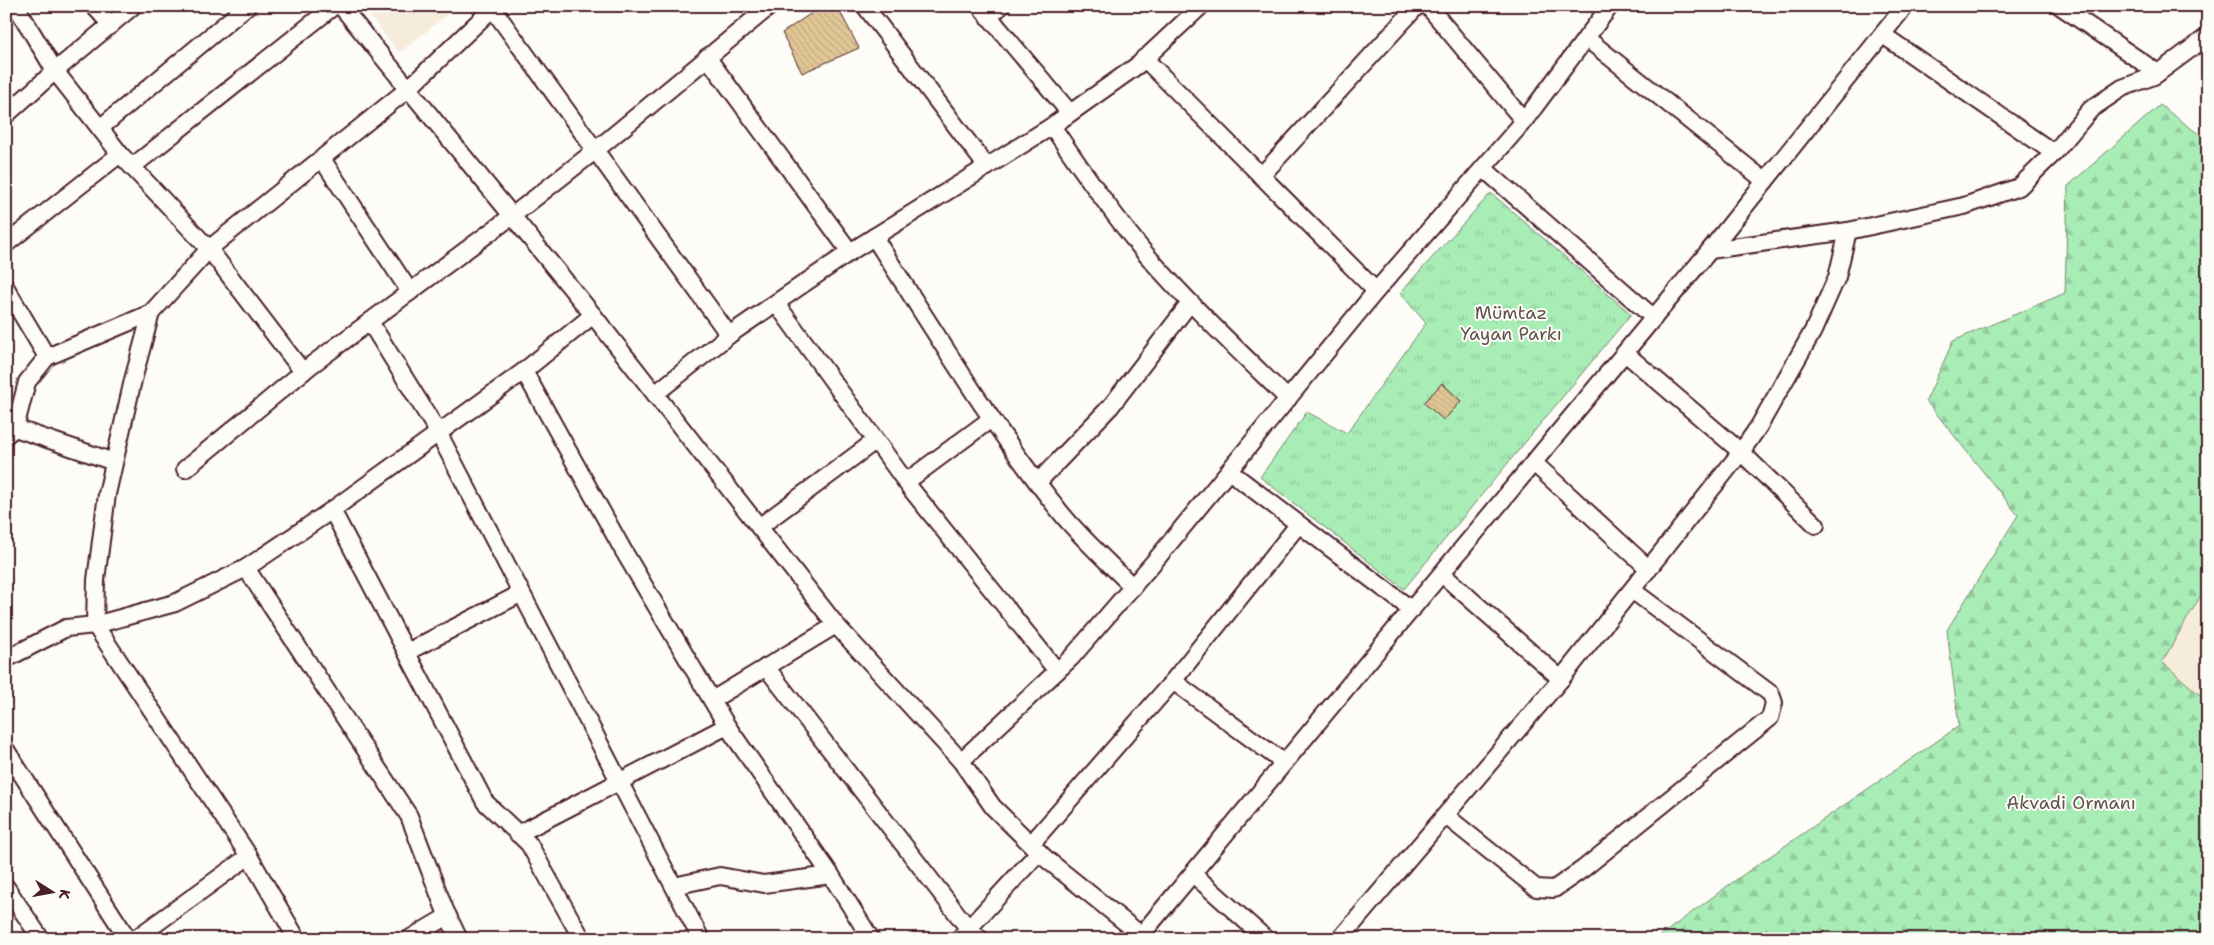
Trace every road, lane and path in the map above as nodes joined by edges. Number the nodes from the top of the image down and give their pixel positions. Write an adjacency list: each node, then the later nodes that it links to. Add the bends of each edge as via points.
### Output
1 (11, 6): 18 (street)
2 (16, 6): 26 (street)
3 (94, 6): 20 (street)
4 (133, 6): 20 (street)
5 (247, 6): 33 (street)
6 (334, 6): 38 (street)
7 (341, 6): 28 (street)
8 (770, 6): 24 (street)
9 (865, 6): 39 (street)
10 (1001, 6): 19 (street)
11 (1417, 6): 41 (street)
12 (1428, 6): 31 (street)
13 (1610, 6): 23 (street)
14 (1905, 6): 21 (street)
15 (2060, 6): 27 (street)
16 (1198, 7): 25 (street)
17 (494, 8): 28 (street); 34 (street)
18 (6, 10)
19 (984, 12): 29 (street)
20 (111, 25): 26 (street)
21 (1884, 35): 35 (street); 42 (street)
22 (2208, 36): 27 (street)
23 (1586, 38): 31 (street); 42 (street)
24 (707, 57): 34 (street); 49 (street)
25 (1144, 58): 29 (street); 41 (street)
26 (55, 71): 30 (street); 33 (street)
27 (2158, 73): 35 (street, via 2122,88 2091,109)
28 (408, 89): 37 (street); 43 (street)
29 (1070, 113): 32 (street)
30 (6, 115)
31 (1524, 121): 40 (street)
32 (1052, 126): 39 (street); 54 (street, via 1094,188 1144,252)
33 (100, 128): 36 (street)
34 (596, 150): 43 (street); 59 (street)
35 (2054, 153): 44 (street, via 2019,186 1964,206)
36 (120, 154): 38 (street); 46 (street)
37 (322, 159): 47 (street); 52 (street)
38 (132, 166): 47 (street)
39 (987, 167): 45 (street)
40 (1483, 168): 51 (street); 57 (street)
41 (1261, 176): 51 (street)
42 (1766, 181): 48 (street)
43 (512, 216): 52 (street); 56 (street)
44 (1848, 231): 48 (street); 70 (street, via 1837,277 1813,331)
45 (874, 237): 49 (street); 66 (street)
46 (6, 244)
47 (209, 249): 55 (street); 62 (street)
48 (1710, 250): 57 (street)
49 (850, 252): 53 (street)
50 (6, 288): 61 (street)
51 (1376, 291): 65 (street)
52 (410, 292): 58 (street)
53 (776, 302): 59 (street); 69 (street)
54 (1190, 303): 65 (street); 76 (street, via 1111,406)
55 (151, 313): 61 (street); 71 (street)
56 (593, 315): 63 (street); 64 (street)
57 (1654, 318): 60 (street)
58 (370, 322): 62 (street); 68 (street)
59 (728, 335): 64 (street)
60 (1625, 353): 70 (street); 72 (street)
61 (47, 357): 67 (street, via 27,382)
62 (302, 372): 73 (street)
63 (524, 372): 68 (street); 96 (street, via 623,550)
64 (655, 394): 80 (street)
65 (1288, 399): 74 (street)
66 (992, 418): 75 (street); 76 (street)
67 (11, 432): 71 (street)
68 (438, 432): 77 (street); 86 (street)
69 (875, 441): 75 (street); 80 (street)
70 (1742, 452): 79 (street); 82 (street)
71 (114, 462): 88 (street, via 96,580)
72 (1534, 463): 82 (street); 83 (street)
73 (186, 469)
74 (1229, 471): 78 (street); 84 (street)
75 (906, 482): 93 (street)
76 (1038, 482): 84 (street, via 1063,515)
77 (332, 510): 81 (street); 90 (street)
78 (1298, 525): 87 (street); 95 (street)
79 (1816, 525)
80 (759, 527): 89 (street)
81 (246, 568): 88 (street, via 175,603); 110 (street, via 410,816)
82 (1649, 570): 85 (street)
83 (1442, 574): 87 (street); 94 (street)
84 (1132, 587): 93 (street)
85 (1632, 590): 94 (street); 102 (street, via 1771,694 1774,703 1770,718 1554,889 1536,888)
86 (520, 594): 90 (street); 101 (street)
87 (1412, 610): 100 (street)
88 (95, 625): 91 (street, via 66,628); 105 (street)
89 (836, 625): 92 (street); 99 (street)
90 (407, 652): 103 (street, via 485,802)
91 (6, 660)
92 (766, 667): 96 (street); 111 (street)
93 (1057, 671): 99 (street)
94 (1561, 680): 102 (street)
95 (1173, 681): 100 (street); 104 (street)
96 (712, 700): 97 (street)
97 (727, 726): 101 (street); 107 (street)
98 (6, 750): 114 (street)
99 (960, 761): 104 (street, via 992,807)
100 (1283, 762): 106 (street)
101 (620, 783): 103 (street); 108 (street)
102 (1446, 816): 123 (street)
103 (518, 834): 119 (street, via 529,844)
104 (1035, 848): 111 (street); 112 (street)
105 (249, 856): 115 (street); 116 (street)
106 (1193, 874): 112 (street); 122 (street)
107 (831, 875): 108 (street, via 764,884 720,876); 121 (street)
108 (674, 886): 120 (street)
109 (6, 887): 113 (street)
110 (448, 916): 117 (street); 118 (street)
111 (969, 935)
112 (1139, 937)
113 (41, 939)
114 (128, 939)
115 (135, 939)
116 (297, 939)
117 (409, 939)
118 (459, 939)
119 (582, 939)
120 (701, 939)
121 (871, 939)
122 (1266, 939)
123 (1340, 939)

